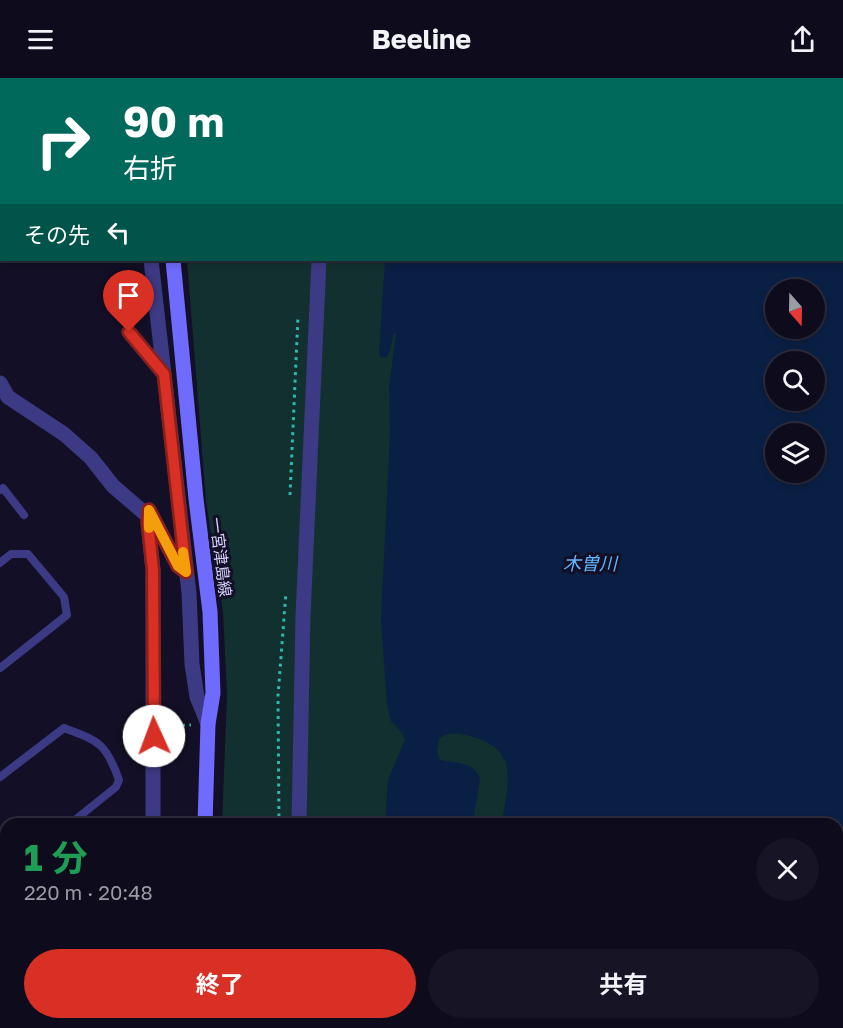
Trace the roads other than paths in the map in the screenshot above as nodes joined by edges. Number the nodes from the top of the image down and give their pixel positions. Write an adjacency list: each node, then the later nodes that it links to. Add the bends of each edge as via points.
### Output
1 (151, 261): 5 (street)
2 (173, 261): 13 (main road, 一宮津島線, via 210,612 213,693)
3 (319, 261): 18 (street, via 303,616)
4 (129, 332): 5 (street)
5 (164, 374): 11 (street)
6 (0, 383): 9 (street, via 8,397 64,434 91,458 113,486)
7 (0, 490): 8 (lane, via 3,488)
8 (24, 515)
9 (148, 518): 11 (street, via 149,510 178,566); 16 (street, via 153,570)
10 (0, 563): 12 (lane, via 11,554 28,554 64,597 67,615)
11 (186, 572): 13 (street, via 197,697)
12 (0, 668)
13 (208, 724): 17 (main road, 一宮津島線)
14 (0, 777): 15 (lane, via 64,728 94,739 110,755 119,780 116,787)
15 (77, 818)
16 (153, 818)
17 (205, 818)
18 (299, 818)

